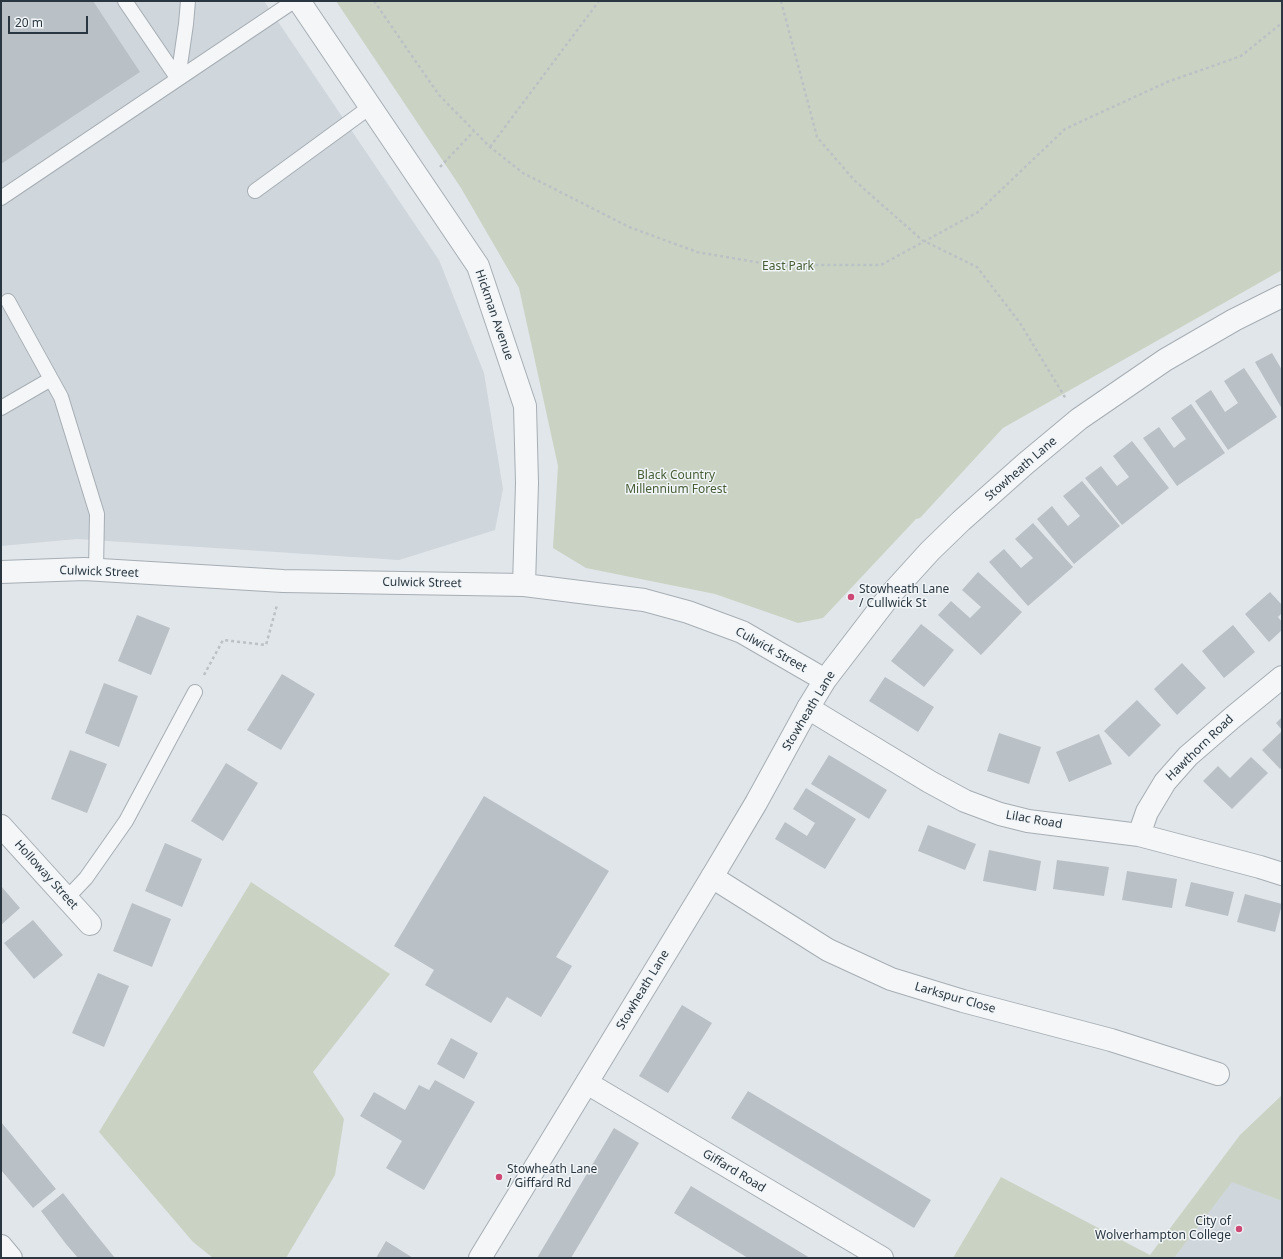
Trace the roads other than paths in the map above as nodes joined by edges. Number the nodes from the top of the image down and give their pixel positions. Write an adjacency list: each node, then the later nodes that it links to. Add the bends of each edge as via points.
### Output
1 (125, 1): 5 (lane)
2 (188, 1): 5 (lane)
3 (294, 1): 5 (lane)
4 (299, 1): 6 (street, Hickman Avenue)
5 (178, 79): 8 (lane)
6 (370, 107): 7 (lane); 15 (street, Hickman Avenue, via 478,266 525,406 527,483)
7 (254, 191)
8 (1, 198)
9 (1282, 296): 17 (street, Stowheath Lane, via 1165,360 1079,420 1019,469 930,550 891,594)
10 (8, 301): 11 (lane)
11 (51, 379): 12 (lane); 13 (lane, via 61,397 98,514)
12 (1, 408)
13 (96, 570): 14 (street, Culwick Street); 15 (street, Culwick Street, via 283,581)
14 (1, 572)
15 (524, 584): 17 (street, Culwick Street, via 644,600 688,612 742,632)
16 (1282, 677): 21 (street, Hawthorn Road, via 1188,756 1165,782 1147,812)
17 (825, 680): 19 (street, Stowheath Lane)
18 (196, 692): 24 (lane, via 126,821 86,878)
19 (808, 708): 21 (street, Lilac Road, via 965,801 1028,821); 23 (street, Stowheath Lane)
20 (1, 826): 24 (street, Holloway Street)
21 (1139, 835): 22 (street, Lilac Road)
22 (1282, 874)
23 (712, 877): 26 (street, Larkspur Close, via 828,950 891,979 1111,1040); 27 (street, Stowheath Lane)
24 (67, 898): 25 (street, Holloway Street)
25 (90, 924)
26 (1218, 1074)
27 (587, 1083): 30 (street, Stowheath Lane); 31 (street, Giffard Road)
28 (1, 1246): 29 (street)
29 (11, 1258)
30 (480, 1258)
31 (882, 1258)

